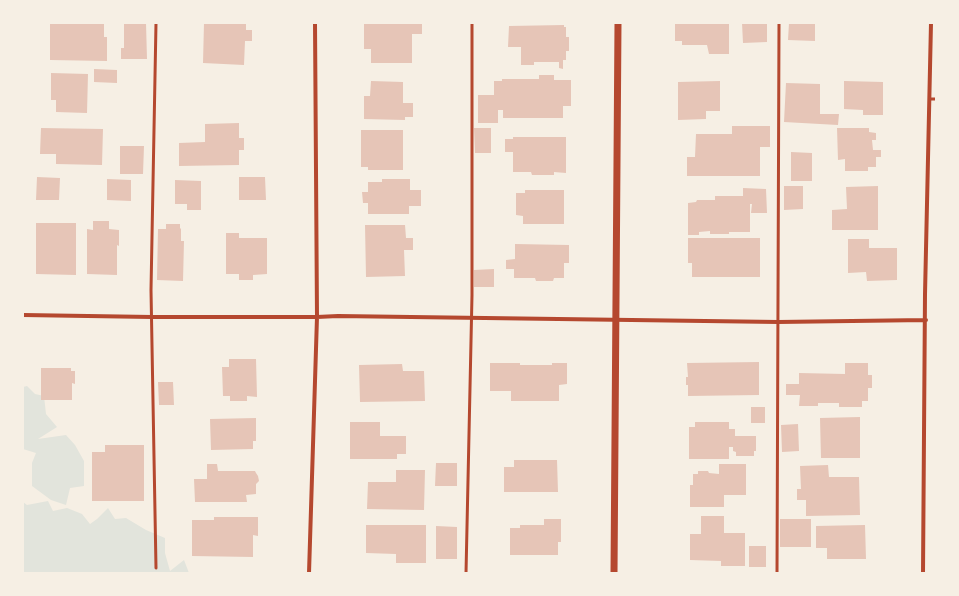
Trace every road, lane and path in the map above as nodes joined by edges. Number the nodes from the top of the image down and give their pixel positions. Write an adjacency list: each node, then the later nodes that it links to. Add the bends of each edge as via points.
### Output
1 (156, 23): 11 (lane)
2 (315, 23): 12 (street)
3 (472, 23): 13 (lane)
4 (618, 23): 14 (street)
5 (779, 23): 16 (lane)
6 (931, 23): 7 (street)
7 (934, 30): 8 (street)
8 (930, 99): 9 (lane); 15 (street)
9 (936, 100)
10 (23, 315): 11 (street)
11 (152, 317): 12 (street); 17 (lane)
12 (317, 317): 13 (street); 18 (street)
13 (471, 319): 14 (street); 19 (lane)
14 (616, 320): 16 (street); 20 (street)
15 (926, 320): 16 (street); 22 (street)
16 (778, 322): 21 (lane)
17 (156, 568)
18 (309, 573)
19 (466, 573)
20 (614, 573)
21 (777, 573)
22 (923, 573)

